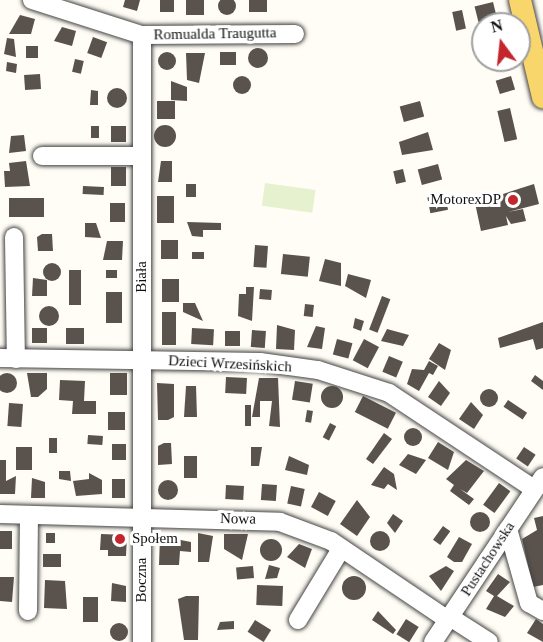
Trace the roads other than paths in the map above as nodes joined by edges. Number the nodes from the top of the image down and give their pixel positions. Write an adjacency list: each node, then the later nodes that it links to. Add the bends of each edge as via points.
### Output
1 (32, 0): 4 (street, Romualda Traugutta)
2 (520, 0): 5 (main road)
3 (295, 34): 4 (street, Romualda Traugutta)
4 (142, 35): 7 (street, Biała)
5 (543, 97)
6 (42, 156): 7 (street)
7 (141, 156): 10 (street, Biała)
8 (14, 237): 9 (street)
9 (8, 359): 10 (street, Dzieci Wrzesińskich)
10 (142, 360): 11 (street, Dzieci Wrzesińskich, via 260,362 364,383); 14 (street, Biała)
11 (541, 481): 15 (street, Pustachowska)
12 (0, 514): 13 (street, Nowa)
13 (29, 515): 14 (street, Nowa); 17 (street)
14 (142, 518): 16 (street, Nowa, via 266,520 318,534); 21 (street, Boczna)
15 (507, 529): 18 (street, via 529,603); 19 (street, Pustachowska)
16 (341, 549): 19 (street, Nowa); 20 (street)
17 (28, 611)
18 (543, 611)
19 (449, 619): 22 (street, Pustachowska); 23 (street, Nowa)
20 (298, 620)
21 (142, 642)
22 (433, 642)
23 (489, 642)

